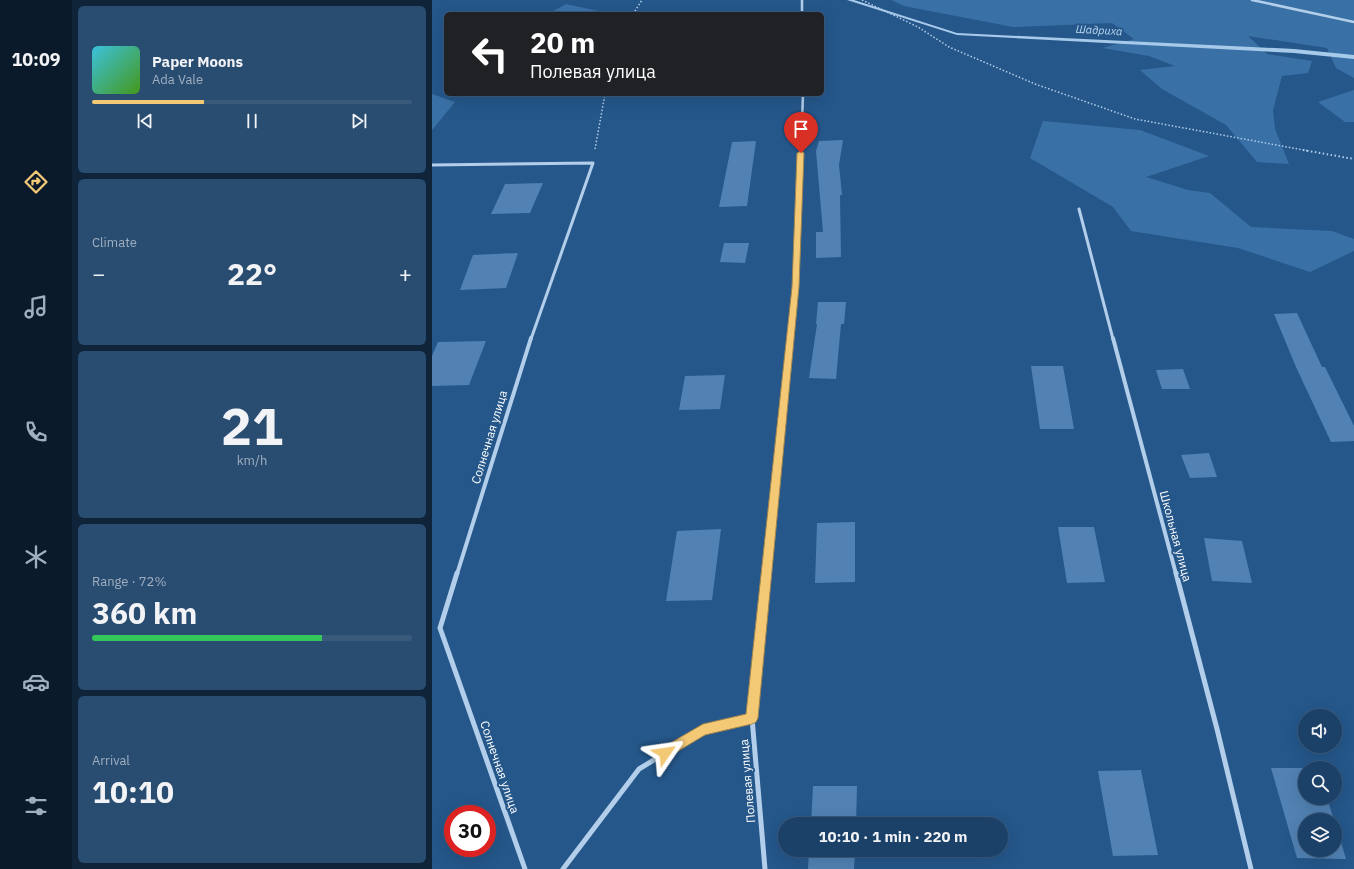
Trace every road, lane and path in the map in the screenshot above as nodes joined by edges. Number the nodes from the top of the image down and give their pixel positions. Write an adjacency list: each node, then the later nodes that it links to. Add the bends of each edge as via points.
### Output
1 (642, 0): 5 (path)
2 (802, 0): 6 (street)
3 (862, 0): 10 (path, via 918,27 949,47 1035,84 1135,119)
4 (1252, 0): 7 (street)
5 (633, 12)
6 (802, 12)
7 (1354, 22)
8 (605, 96): 11 (path)
9 (803, 96): 14 (street, Полевая улица, via 796,287)
10 (1354, 159)
11 (592, 163): 12 (street); 15 (street, Солнечная улица, via 539,312 440,628)
12 (432, 165)
13 (1079, 209): 18 (street, Школьная улица, via 1215,721)
14 (752, 718): 16 (street, via 703,730 639,769); 17 (street, Полевая улица)
15 (525, 869)
16 (563, 869)
17 (765, 869)
18 (1251, 869)

